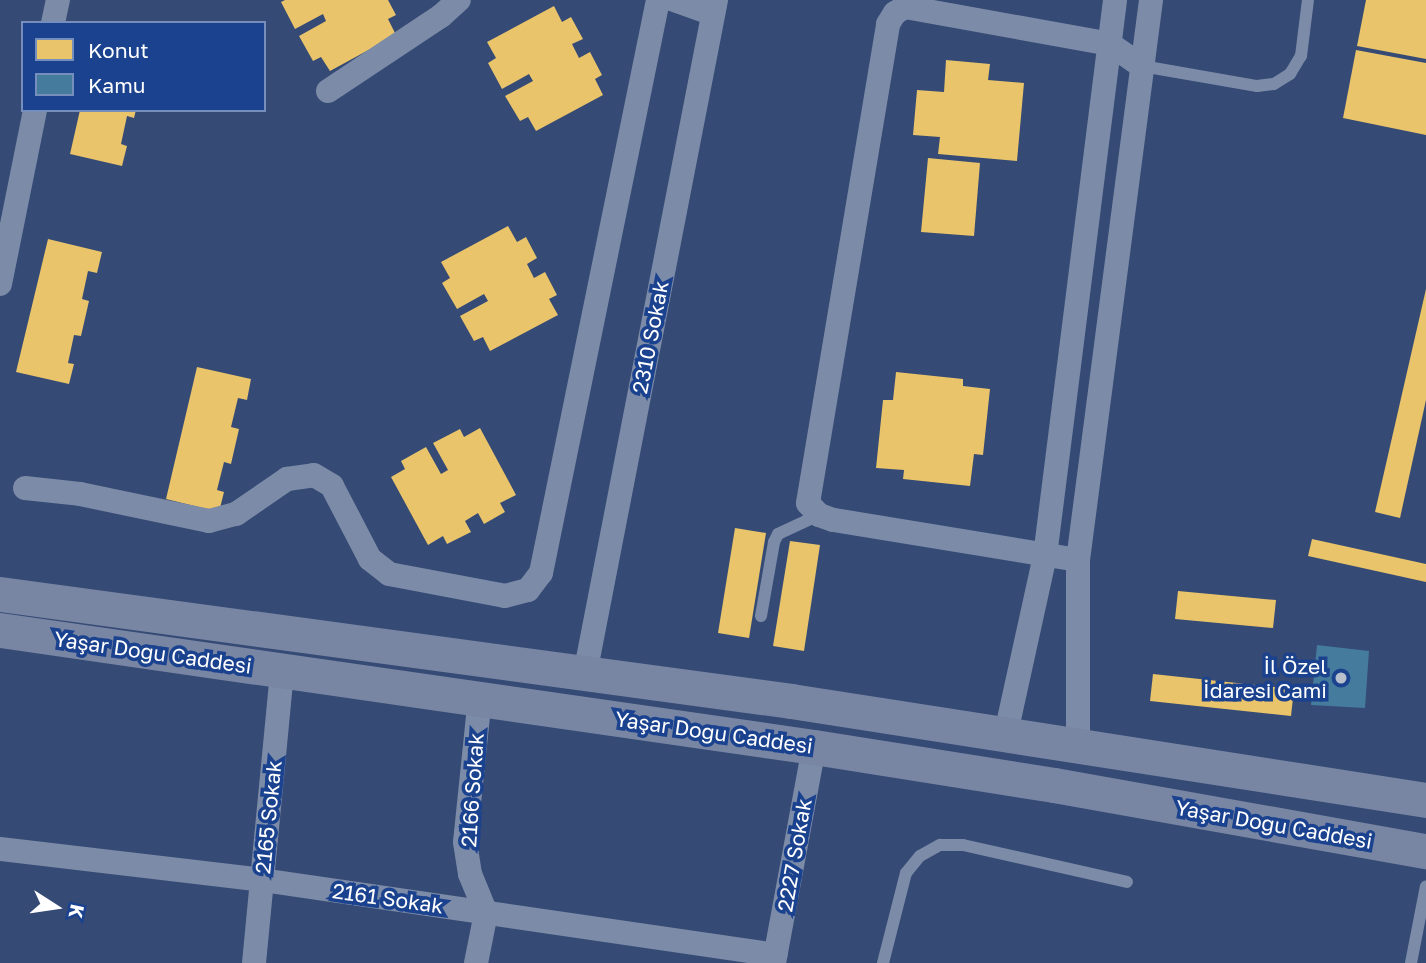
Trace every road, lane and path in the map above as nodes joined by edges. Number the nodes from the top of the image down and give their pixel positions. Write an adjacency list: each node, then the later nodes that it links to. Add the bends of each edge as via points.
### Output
1 (58, 0): 9 (street)
2 (658, 0): 15 (street, via 541,573 528,590 505,596 390,574 370,559 332,485 314,475 287,479 236,514 209,522 80,494)
3 (674, 0): 8 (street)
4 (1115, 0): 10 (street)
5 (1151, 0): 11 (street)
6 (1308, 0): 11 (lane, via 1301,56 1290,74 1274,84 1257,86)
7 (444, 5): 12 (street)
8 (714, 7): 23 (street, 2310 Sokak)
9 (53, 21)
10 (1110, 44): 11 (street); 16 (street, via 905,7 895,13 886,38 808,503); 17 (street)
11 (1142, 66): 18 (street)
12 (328, 91)
13 (35, 112): 14 (street)
14 (0, 284)
15 (25, 488)
16 (819, 515): 17 (street); 20 (lane, via 778,534)
17 (1045, 556): 18 (street); 25 (street)
18 (1078, 559): 26 (street)
19 (0, 594): 23 (main road, Yaşar Doğu Caddesi)
20 (761, 616)
21 (0, 630): 22 (main road, Yaşar Doğu Caddesi)
22 (282, 671): 24 (main road, Yaşar Doğu Caddesi); 31 (street, 2165 Sokak)
23 (585, 674): 25 (main road, Yaşar Doğu Caddesi)
24 (480, 698): 27 (main road, Yaşar Doğu Caddesi); 34 (street, 2166 Sokak, via 465,842 470,874)
25 (1006, 733): 26 (main road, Yaşar Doğu Caddesi)
26 (1078, 746): 28 (main road, Yaşar Doğu Caddesi)
27 (814, 747): 30 (main road, Yaşar Doğu Caddesi); 35 (street, 2227 Sokak)
28 (1426, 800)
29 (0, 849): 31 (street, 2161 Sokak)
30 (1426, 851)
31 (262, 880): 34 (street, 2161 Sokak); 36 (street, 2165 Sokak)
32 (1127, 882): 38 (lane, via 963,845 940,845 920,856 906,873)
33 (1426, 886): 39 (lane)
34 (486, 913): 35 (street, 2161 Sokak); 37 (street)
35 (775, 959)
36 (254, 963)
37 (476, 963)
38 (883, 963)
39 (1411, 963)

